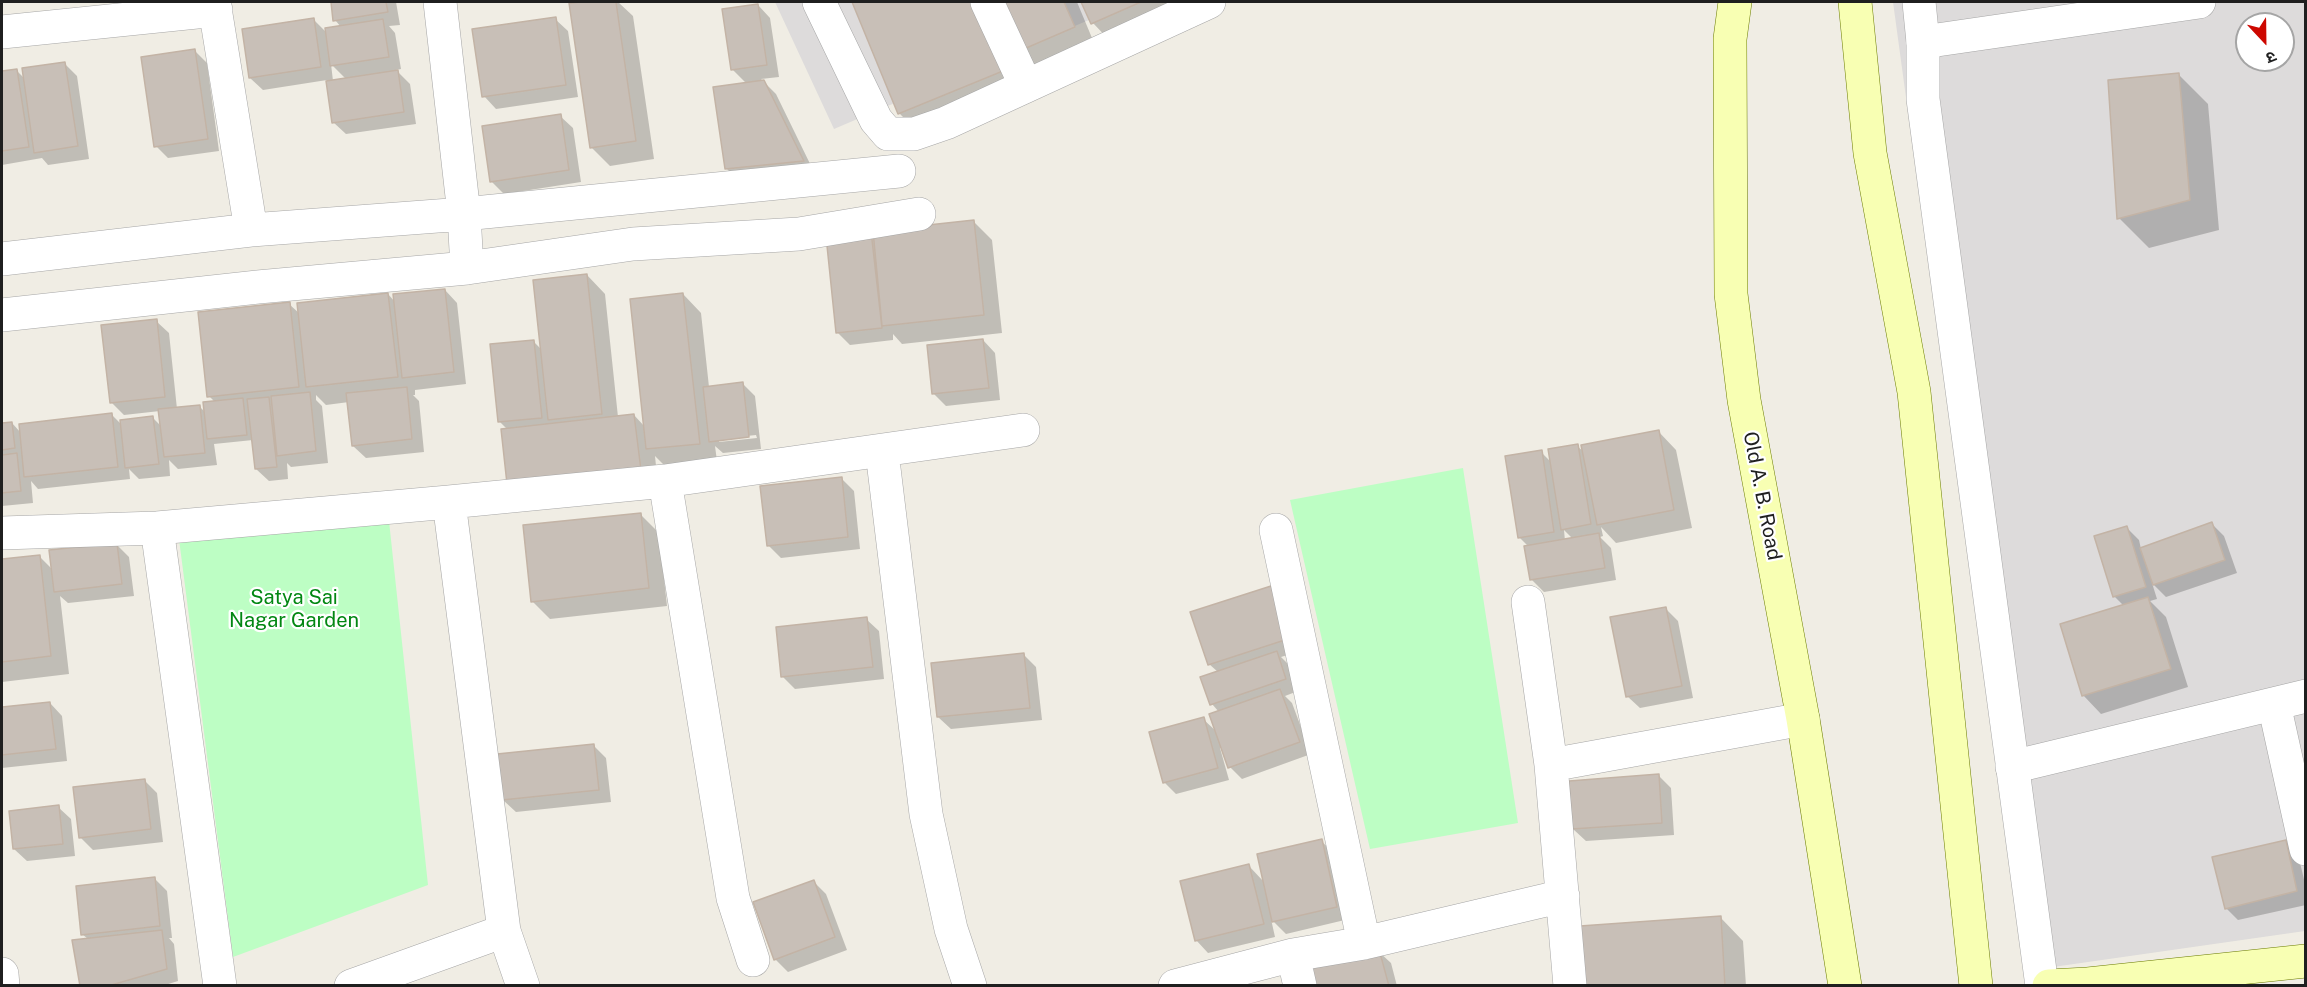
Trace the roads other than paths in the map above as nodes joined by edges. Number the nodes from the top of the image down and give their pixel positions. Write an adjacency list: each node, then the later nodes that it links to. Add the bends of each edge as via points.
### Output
1 (440, 2): 14 (street)
2 (819, 2): 12 (street, via 876,120 888,134 914,134 946,123)
3 (987, 2): 12 (street)
4 (1209, 2): 12 (street)
5 (1735, 2): 30 (main road, Old A. B. Road, via 1730,39 1731,294 1744,400)
6 (1855, 2): 49 (main road, via 1870,153 1914,392)
7 (1919, 2): 11 (street)
8 (2199, 2): 11 (street)
9 (215, 6): 10 (street); 16 (street)
10 (2, 32)
11 (1923, 42): 32 (street, via 1923,99)
12 (1026, 86)
13 (899, 171): 14 (street)
14 (464, 214): 16 (street); 18 (street)
15 (919, 214): 18 (street, via 799,234 633,244)
16 (251, 230): 17 (street)
17 (2, 259)
18 (467, 268): 19 (street)
19 (2, 315)
20 (1023, 430): 21 (street)
21 (882, 452): 22 (street); 45 (street, via 926,814 951,930)
22 (664, 481): 23 (street); 37 (street, via 731,887)
23 (448, 502): 24 (street); 35 (street)
24 (157, 528): 26 (street); 42 (street)
25 (1276, 530): 36 (street)
26 (2, 533)
27 (1528, 602): 31 (street)
28 (2306, 696): 29 (street)
29 (2274, 704): 32 (street); 33 (street)
30 (1803, 719): 31 (street); 48 (main road, Old A. B. Road)
31 (1551, 765): 34 (street)
32 (2012, 767): 50 (street)
33 (2306, 849)
34 (1563, 896): 36 (street); 47 (street)
35 (504, 931): 43 (street); 44 (street)
36 (1364, 943): 39 (street)
37 (753, 960)
38 (2306, 961): 51 (main road)
39 (1297, 970): 46 (street)
40 (2, 974): 41 (street)
41 (3, 986)
42 (220, 986)
43 (351, 986)
44 (524, 986)
45 (970, 986)
46 (1175, 986)
47 (1570, 986)
48 (1845, 986)
49 (1976, 986)
50 (2042, 986)
51 (2049, 986)

